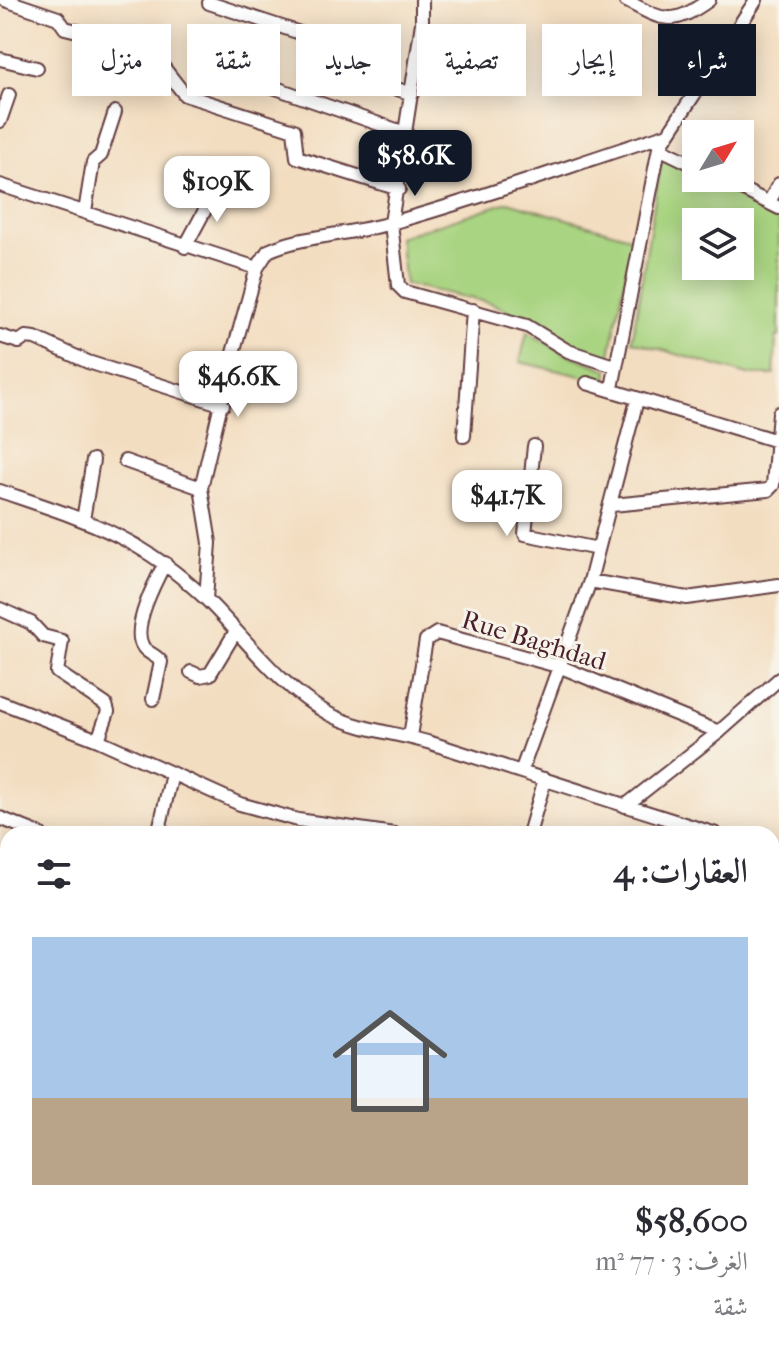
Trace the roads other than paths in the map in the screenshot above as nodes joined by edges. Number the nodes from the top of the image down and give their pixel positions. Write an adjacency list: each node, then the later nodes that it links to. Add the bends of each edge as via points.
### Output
1 (5, 0): 21 (street, via 58,18 65,28 142,51 160,63 185,95 294,130 297,157)
2 (422, 0): 10 (street)
3 (625, 0): 4 (street, via 666,20 677,20)
4 (709, 0)
5 (756, 0): 15 (street)
6 (209, 3): 10 (street, via 364,54 364,78)
7 (0, 59): 8 (street)
8 (37, 68)
9 (280, 89): 14 (street)
10 (412, 94): 14 (street)
11 (9, 95): 13 (street)
12 (115, 112): 24 (street, via 101,155 93,162)
13 (0, 121)
14 (405, 133): 21 (street)
15 (665, 135): 16 (street); 25 (street)
16 (659, 148): 17 (street); 30 (street)
17 (682, 159)
18 (219, 184): 26 (street)
19 (779, 184): 23 (street)
20 (0, 185): 24 (street)
21 (399, 189): 25 (street)
22 (748, 192): 23 (street)
23 (774, 205)
24 (85, 212): 26 (street)
25 (391, 223): 27 (street, via 335,237 291,240 269,249); 28 (street, via 401,290)
26 (185, 247): 27 (street)
27 (257, 268): 34 (street)
28 (473, 310): 30 (street, via 527,326 568,351); 37 (street)
29 (0, 336): 34 (street, via 19,342 35,338 88,362)
30 (614, 366): 32 (street)
31 (587, 383): 32 (street)
32 (612, 388): 33 (street)
33 (637, 400): 38 (street); 44 (street)
34 (223, 405): 42 (street)
35 (779, 413): 36 (street)
36 (779, 419): 38 (street)
37 (464, 436)
38 (777, 441): 44 (street, via 773,485 768,490)
39 (534, 446): 46 (street, via 525,534)
40 (93, 460): 45 (street)
41 (125, 461): 42 (street)
42 (201, 488): 50 (street, via 210,543)
43 (0, 491): 45 (street)
44 (612, 505): 46 (street)
45 (83, 520): 47 (street, via 120,534)
46 (598, 549): 48 (street)
47 (165, 563): 50 (street); 56 (street, via 147,600 140,638 143,648 161,662)
48 (590, 581): 49 (street, via 687,598); 53 (street)
49 (779, 585)
50 (206, 599): 52 (street)
51 (0, 609): 60 (street, via 26,620 43,636 62,641 57,672 102,699 107,708)
52 (236, 631): 54 (street, via 210,674); 59 (street, via 301,696 327,713)
53 (561, 667): 58 (street, Rue Baghdad); 59 (street, Rue Baghdad, via 437,633 426,640); 61 (street)
54 (191, 672)
55 (779, 679): 58 (street)
56 (153, 699)
57 (0, 702): 60 (street)
58 (719, 732): 64 (street)
59 (410, 736): 61 (street)
60 (98, 740): 62 (street)
61 (521, 772): 63 (street)
62 (172, 774): 67 (street); 68 (street, via 267,813)
63 (545, 779): 64 (street); 69 (street)
64 (625, 806): 70 (street)
65 (0, 818): 66 (street)
66 (20, 826)
67 (160, 826)
68 (346, 826)
69 (531, 826)
70 (690, 826)

